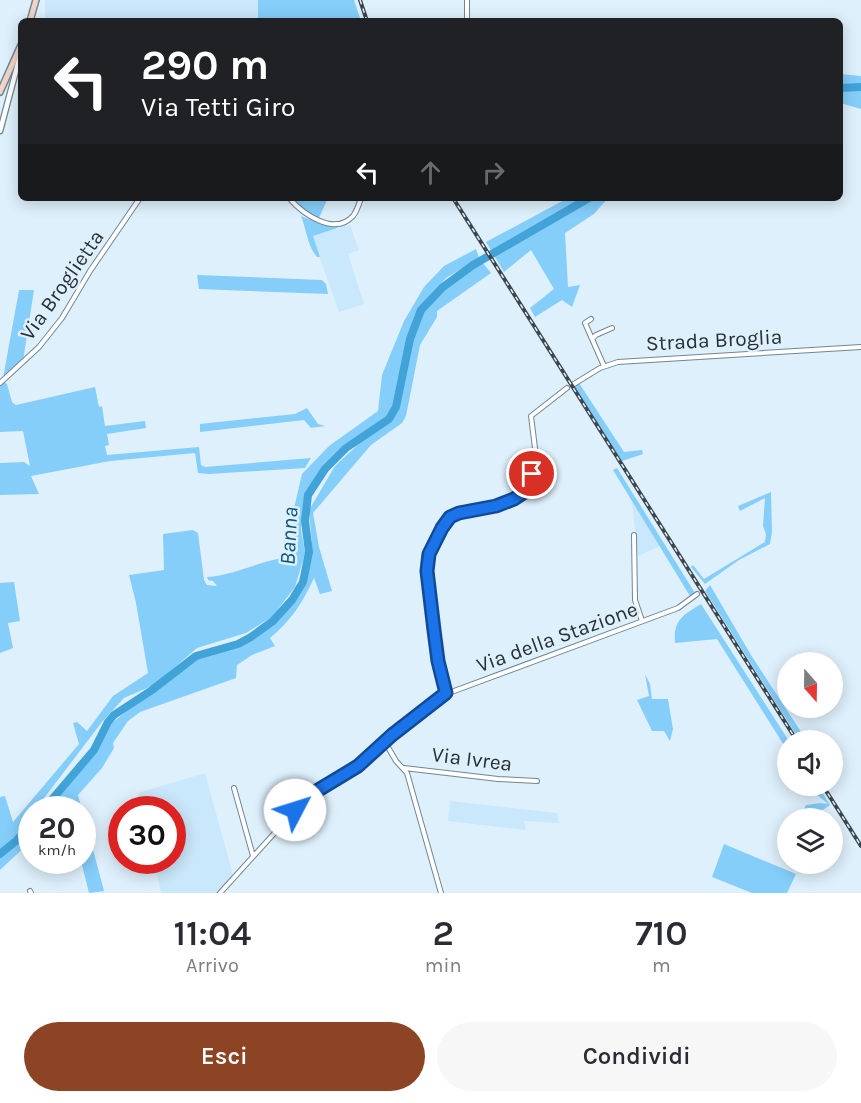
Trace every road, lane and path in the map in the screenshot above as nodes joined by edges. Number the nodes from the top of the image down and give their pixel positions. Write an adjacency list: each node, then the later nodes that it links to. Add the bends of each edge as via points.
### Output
1 (36, 0): 3 (main road)
2 (467, 0): 4 (street)
3 (31, 18)
4 (467, 18)
5 (18, 52): 7 (main road)
6 (18, 63): 8 (street)
7 (1, 91): 8 (street)
8 (10, 96): 9 (street)
9 (0, 131)
10 (138, 201): 18 (street, Via Broglietta, via 62,318 35,352)
11 (292, 201): 12 (street, via 314,219 340,223 352,216)
12 (360, 201)
13 (591, 319): 15 (street, via 585,322)
14 (612, 328): 15 (street)
15 (593, 338): 17 (street)
16 (861, 347): 17 (street, Strada Broglia, via 645,359)
17 (604, 366): 19 (street, Strada Broglia)
18 (0, 383)
19 (574, 384)
20 (567, 388): 24 (street, via 531,416 536,456 523,493 496,506 450,517 429,554 426,563 432,614)
21 (634, 535): 23 (street, via 635,600)
22 (697, 594): 23 (street, Via della Stazione, via 678,608)
23 (642, 621): 24 (street, Via della Stazione)
24 (446, 693): 25 (street, Via della Stazione)
25 (385, 742): 26 (street); 29 (street, Via della Stazione, via 358,766 308,798)
26 (403, 768): 27 (street, Via Ivrea); 31 (street)
27 (537, 781)
28 (234, 788): 29 (street)
29 (253, 856): 30 (street, Via della Stazione)
30 (220, 893)
31 (441, 893)

